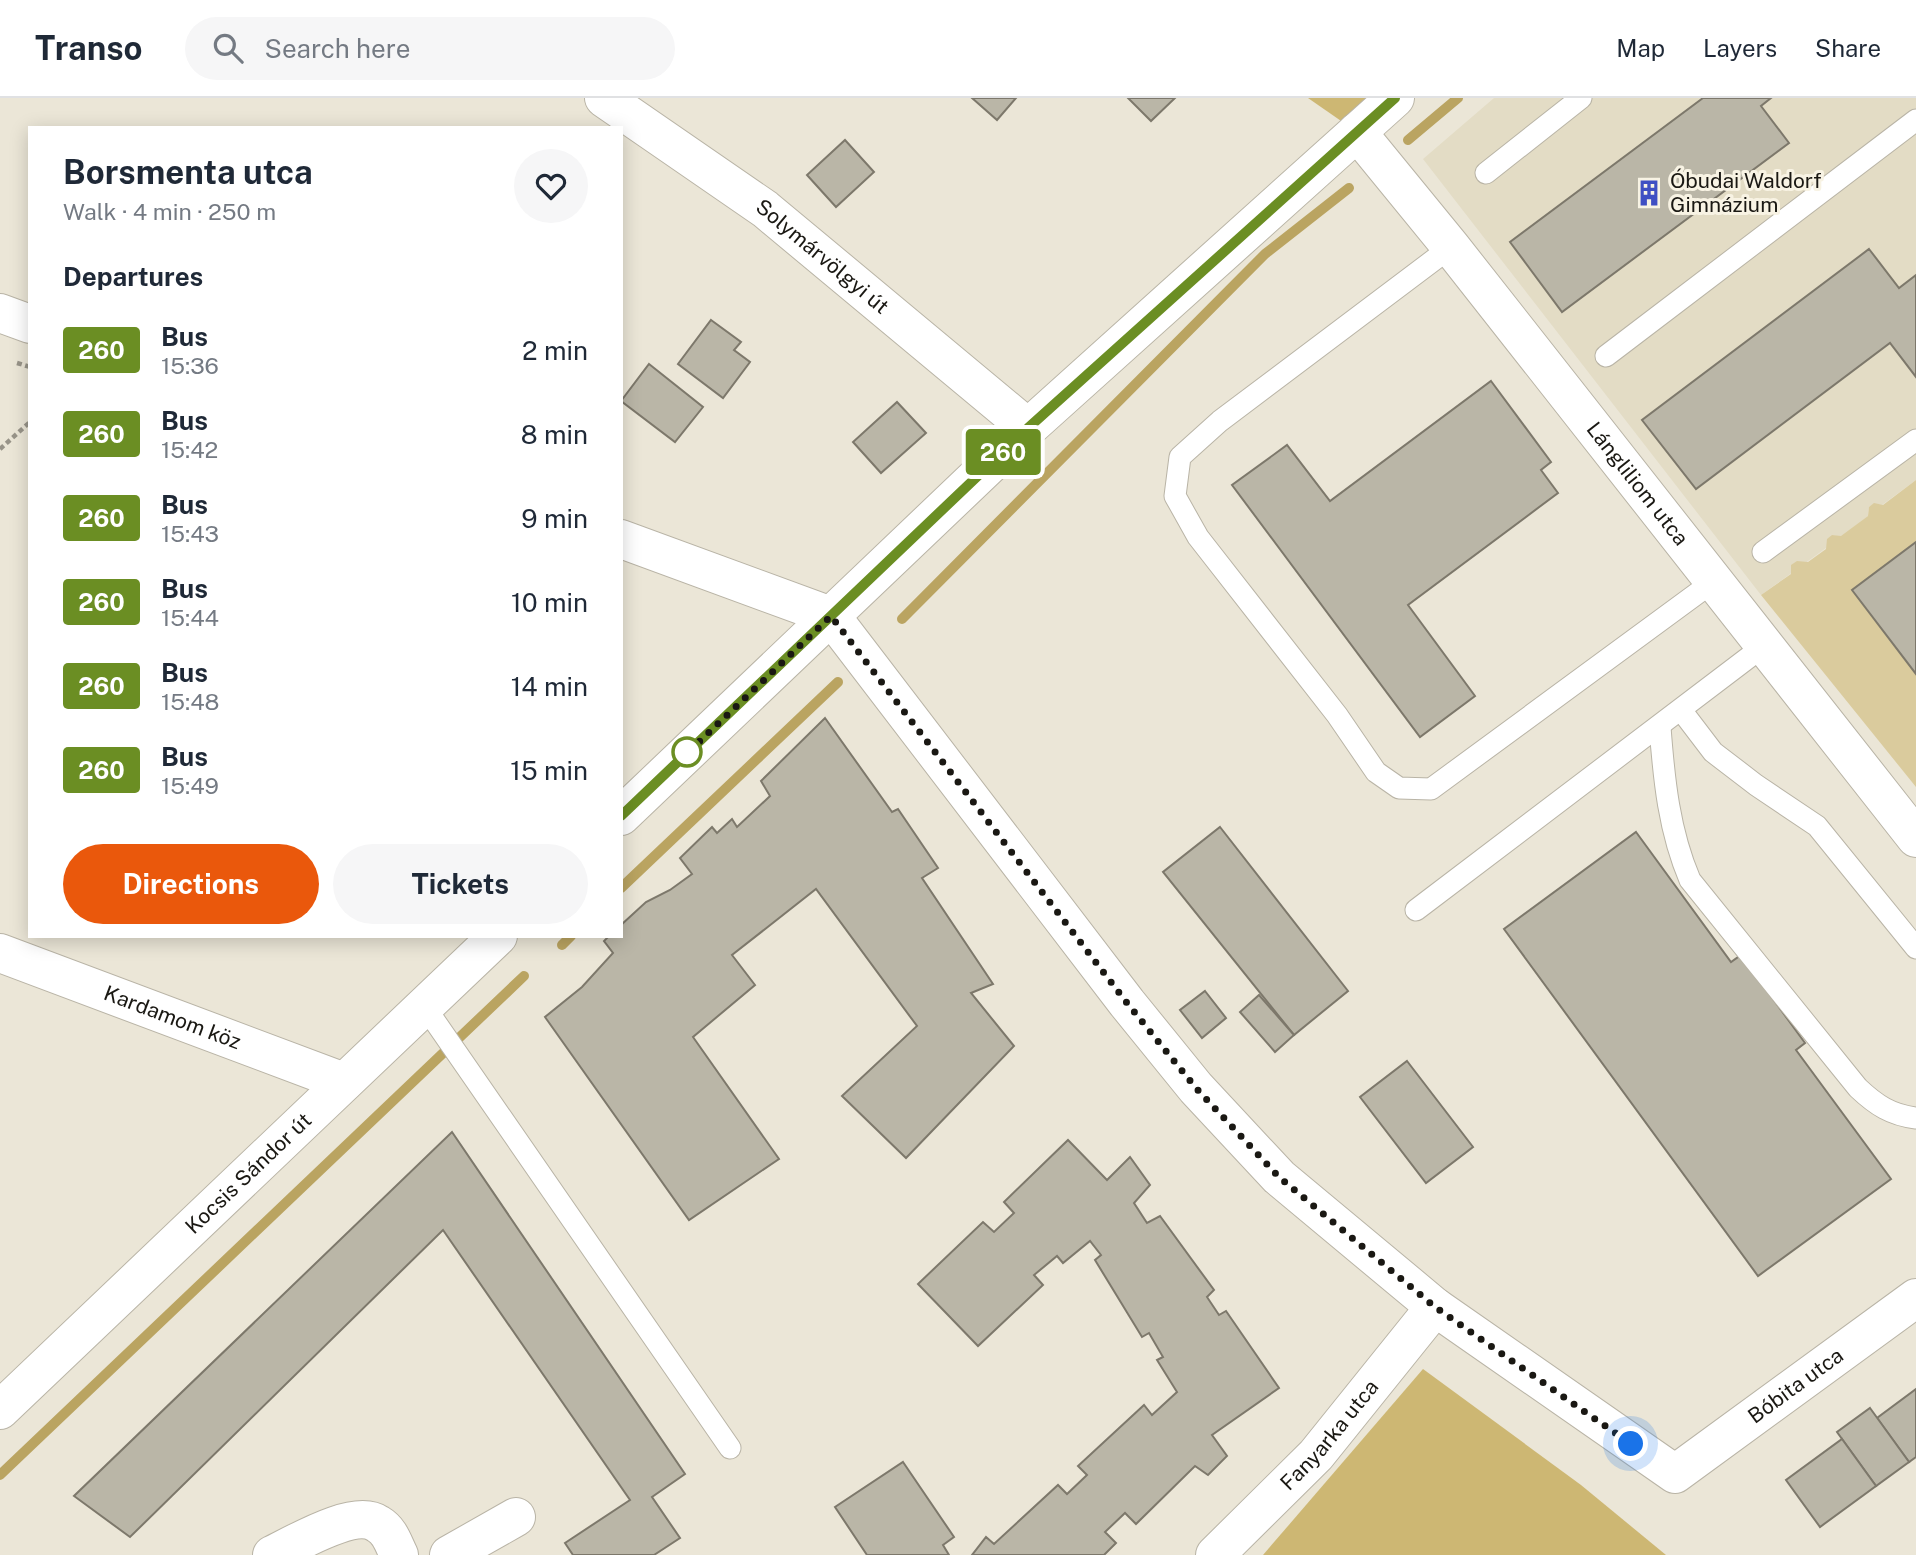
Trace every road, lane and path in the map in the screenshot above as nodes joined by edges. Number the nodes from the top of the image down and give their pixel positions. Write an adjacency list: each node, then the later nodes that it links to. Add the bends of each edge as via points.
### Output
1 (604, 98): 12 (street, Solymárvölgyi út, via 765,209)
2 (1395, 98): 5 (street)
3 (1581, 98): 6 (lane)
4 (1916, 120): 10 (lane)
5 (1357, 132): 7 (street, Lángliliom utca); 12 (street)
6 (1486, 173)
7 (1451, 247): 17 (street, Lángliliom utca); 17 (lane, via 1220,421 1180,457 1175,496 1198,537 1376,772 1399,788 1431,789)
8 (0, 313): 9 (street)
9 (28, 323)
10 (1606, 356)
11 (28, 424): 14 (path)
12 (1028, 428): 18 (street)
13 (1916, 440): 16 (lane)
14 (0, 449)
15 (623, 540): 18 (street)
16 (1763, 552)
17 (1714, 581): 19 (street, Lángliliom utca)
18 (831, 616): 22 (street); 32 (street, via 1196,1088 1279,1177)
19 (1765, 645): 20 (lane); 23 (street, Lángliliom utca)
20 (1681, 710): 21 (lane); 26 (lane, via 1713,752 1817,826)
21 (1660, 727): 24 (lane); 30 (lane, via 1674,838 1690,880 1858,1088 1876,1105)
22 (623, 814)
23 (1916, 838)
24 (1416, 910)
25 (496, 938): 28 (street, Kocsis Sándor út)
26 (1916, 948)
27 (0, 953): 29 (street, Kardamom köz)
28 (432, 1017): 29 (street, Kocsis Sándor út); 34 (lane)
29 (344, 1082): 33 (street, Kocsis Sándor út)
30 (1916, 1118)
31 (1916, 1298): 32 (street, Bóbita utca, via 1675,1474)
32 (1435, 1307): 39 (street, Fanyarka utca, via 1316,1455)
33 (0, 1410)
34 (730, 1448)
35 (516, 1517): 38 (street)
36 (272, 1555): 37 (street, via 351,1520 365,1519 389,1533)
37 (399, 1555)
38 (449, 1555)
39 (1215, 1555)

